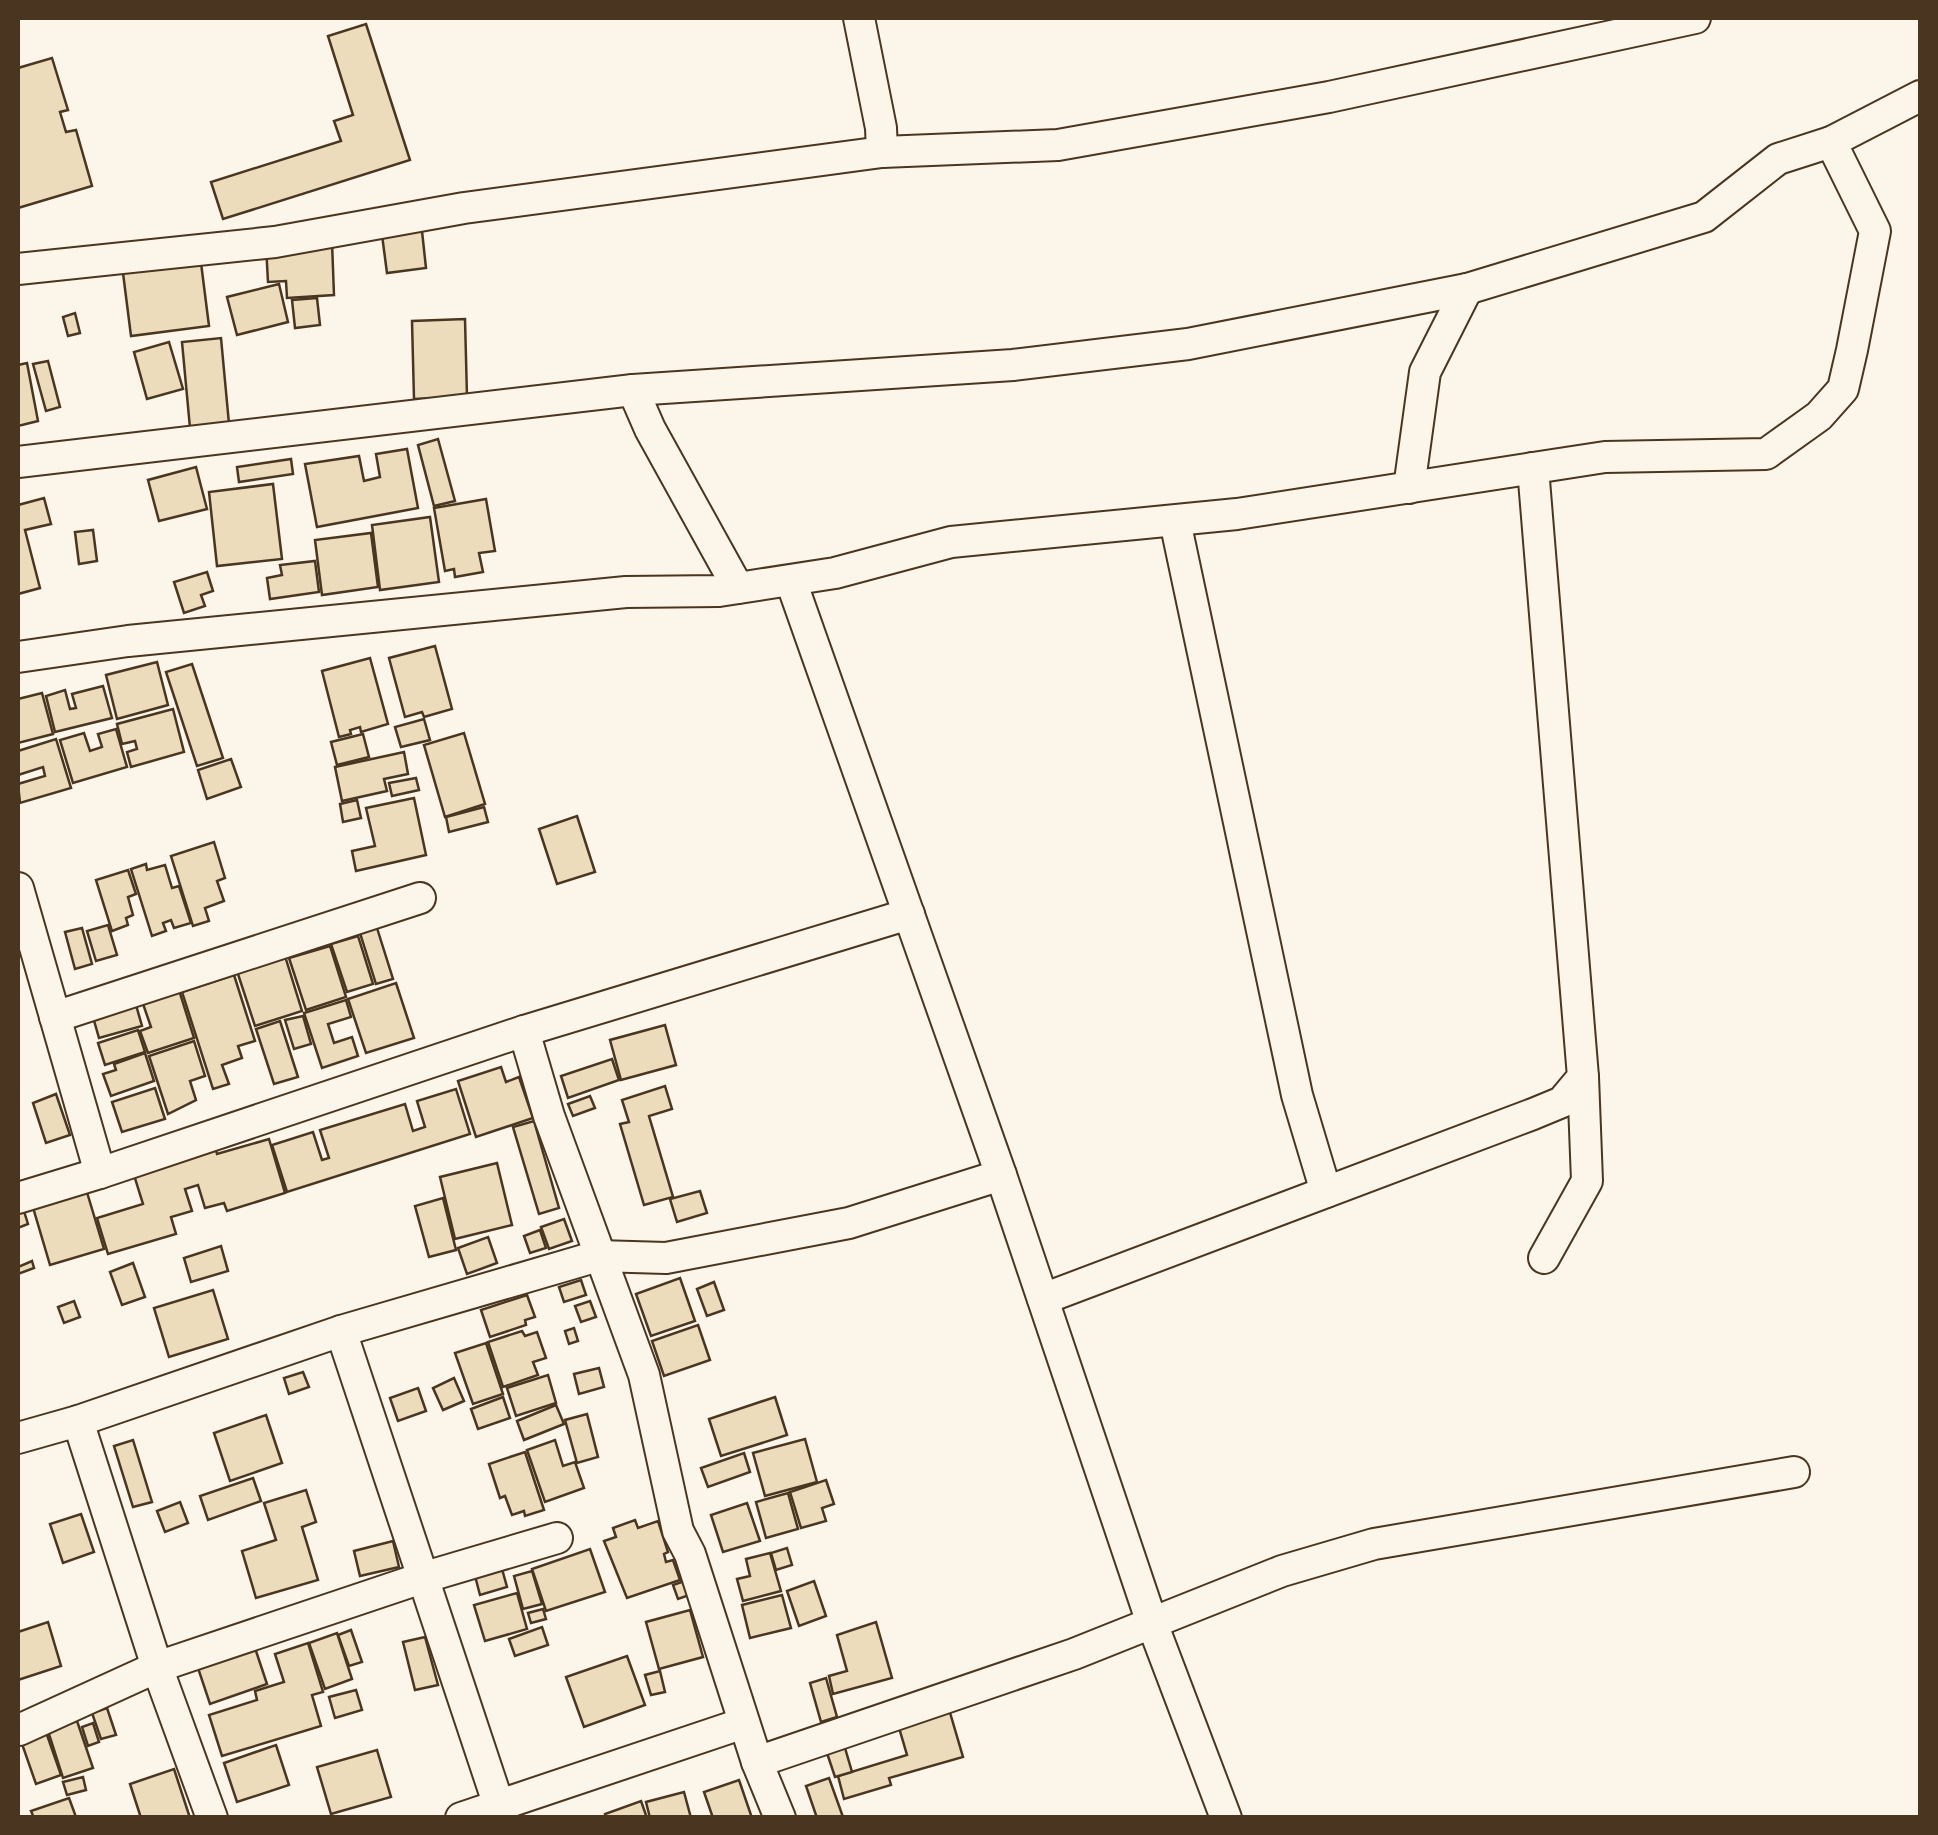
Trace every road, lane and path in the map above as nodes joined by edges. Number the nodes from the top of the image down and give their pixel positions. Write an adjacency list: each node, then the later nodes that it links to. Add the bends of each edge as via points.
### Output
1 (859, 18): 5 (street)
2 (1695, 18): 5 (street, via 1329,97 1058,145)
3 (1920, 96): 4 (street)
4 (1831, 142): 7 (street, via 1778,160 1704,217); 10 (street, via 1875,231 1842,388 1819,416 1766,454 1605,457)
5 (882, 152): 6 (street, via 464,208 275,242)
6 (18, 269)
7 (1468, 289): 8 (street, via 1103,356); 11 (street, via 1425,372)
8 (633, 390): 9 (street); 14 (street)
9 (18, 462)
10 (1533, 468): 11 (street); 21 (street)
11 (1409, 488): 12 (street)
12 (1175, 521): 13 (street, via 951,542); 24 (street, via 1297,1095)
13 (791, 581): 14 (street); 18 (street)
14 (738, 588): 15 (street, via 626,592)
15 (18, 656)
16 (18, 888): 19 (street)
17 (420, 898): 19 (street)
18 (909, 914): 20 (street); 23 (street)
19 (55, 1017): 22 (street)
20 (524, 1031): 22 (street); 26 (street)
21 (1583, 1077): 24 (street, via 1562,1102); 27 (street, via 1587,1181)
22 (100, 1173): 25 (street)
23 (1001, 1175): 26 (street, via 830,1227 666,1258); 28 (street)
24 (1326, 1192): 28 (street)
25 (18, 1198)
26 (598, 1256): 29 (street); 37 (street, via 644,1375 678,1531)
27 (1544, 1258)
28 (1043, 1299): 35 (street)
29 (341, 1331): 30 (street); 34 (street)
30 (78, 1420): 31 (street); 36 (street)
31 (18, 1438)
32 (1794, 1472): 35 (street, via 1374,1544 1282,1570)
33 (557, 1538): 34 (street)
34 (422, 1578): 36 (street); 40 (street)
35 (1152, 1623): 39 (street); 44 (street)
36 (157, 1666): 38 (street); 41 (street)
37 (744, 1723): 39 (street); 40 (street)
38 (19, 1730)
39 (757, 1762): 43 (street)
40 (501, 1811): 42 (street)
41 (212, 1818)
42 (461, 1818)
43 (780, 1818)
44 (1226, 1818)

